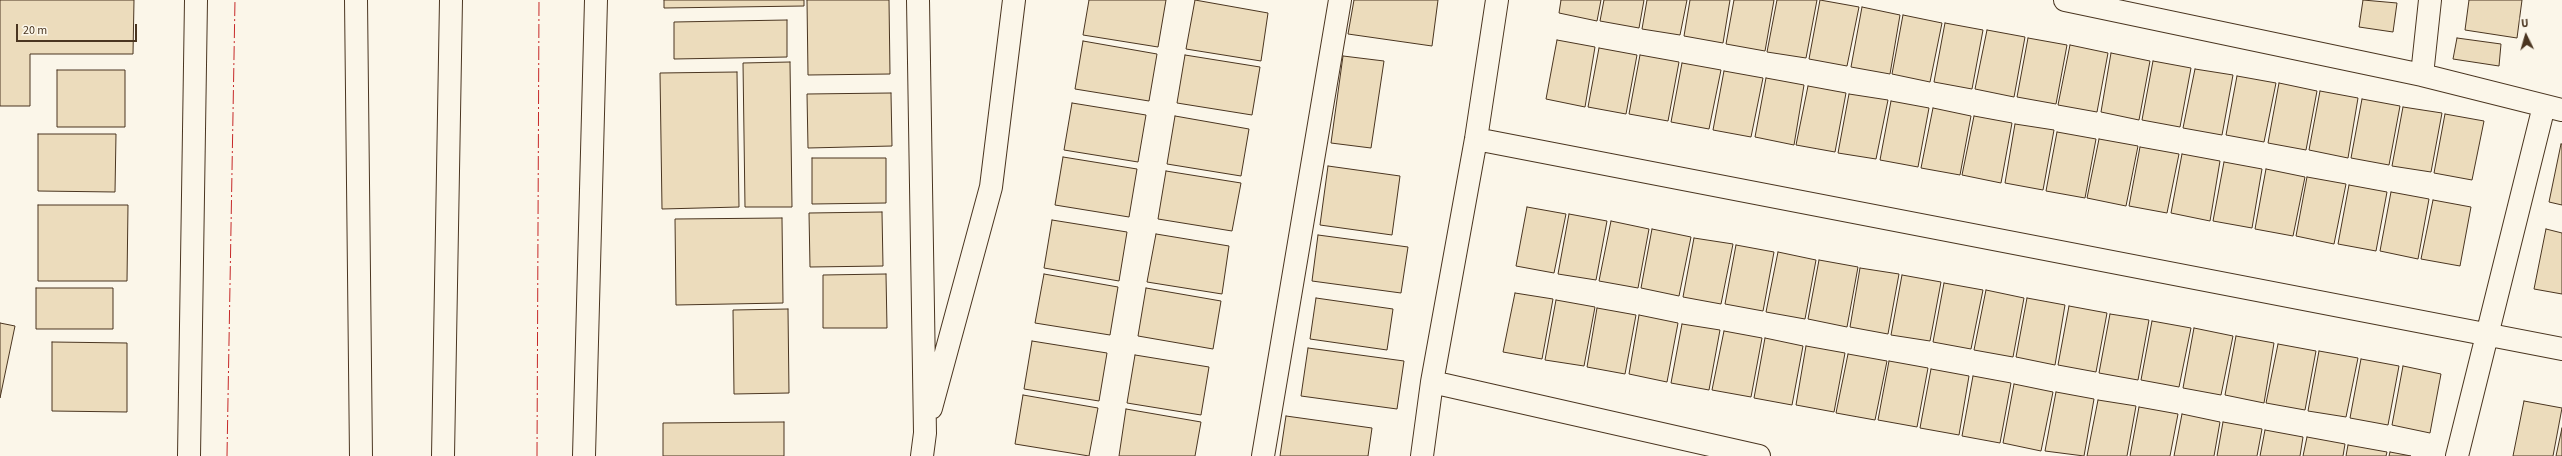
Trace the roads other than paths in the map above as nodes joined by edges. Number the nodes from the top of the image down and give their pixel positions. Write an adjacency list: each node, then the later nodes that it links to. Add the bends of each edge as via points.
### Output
1 (196, 0): 18 (street)
2 (356, 0): 19 (street)
3 (450, 0): 20 (street)
4 (596, 0): 21 (street)
5 (918, 0): 17 (street)
6 (1014, 0): 17 (street, via 991,187)
7 (1340, 0): 23 (street)
8 (1497, 0): 13 (street)
9 (2064, 0): 11 (street)
10 (2430, 0): 11 (street)
11 (2422, 75): 12 (street)
12 (2553, 108): 14 (street)
13 (1476, 139): 14 (street); 16 (street)
14 (2487, 334): 15 (street); 26 (street)
15 (2562, 349)
16 (1432, 382): 24 (street); 25 (street)
17 (924, 433): 22 (street)
18 (189, 456)
19 (361, 456)
20 (443, 456)
21 (584, 456)
22 (922, 456)
23 (1263, 456)
24 (1422, 456)
25 (1759, 456)
26 (2457, 456)

